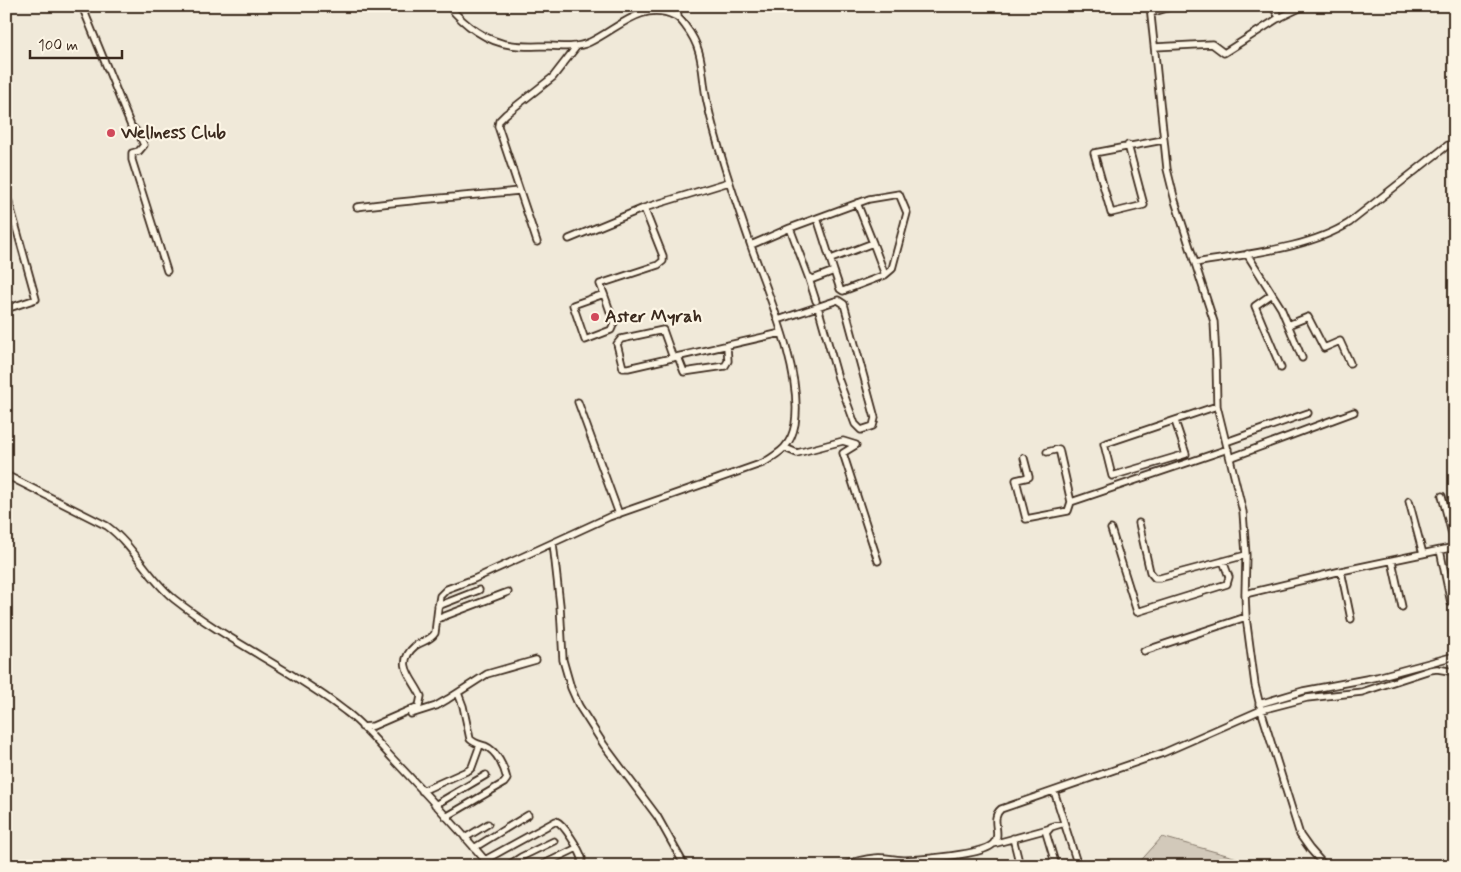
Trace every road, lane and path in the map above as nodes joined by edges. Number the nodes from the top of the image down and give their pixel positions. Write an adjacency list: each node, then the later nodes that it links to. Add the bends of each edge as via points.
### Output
1 (82, 6): 30 (street, via 131,126 144,145 132,153 132,160)
2 (449, 6): 10 (street, via 458,18 478,32 511,46)
3 (677, 6): 8 (street)
4 (1173, 6): 7 (street)
5 (1272, 6): 9 (street)
6 (1304, 6): 9 (street)
7 (1150, 9): 11 (street)
8 (678, 17): 10 (street, via 648,10); 15 (street, via 695,40 700,54 710,116)
9 (1280, 18): 11 (street, via 1224,52 1212,44)
10 (577, 46): 16 (street, via 553,77 500,121 499,132)
11 (1154, 47): 12 (street)
12 (1164, 140): 14 (street); 29 (street, via 1170,181)
13 (1448, 145): 27 (street, via 1339,230 1314,240)
14 (1128, 146): 14 (street, via 1094,152 1111,213 1144,205)
15 (730, 182): 20 (street); 26 (street)
16 (519, 191): 19 (street); 24 (street)
17 (6, 199): 37 (street, via 36,299)
18 (857, 203): 21 (street); 25 (street); 32 (street, via 899,194 906,213 892,269)
19 (357, 207)
20 (644, 208): 23 (street); 34 (street, via 663,256 662,261 600,284)
21 (817, 218): 22 (street); 28 (street)
22 (790, 228): 26 (street); 33 (street)
23 (569, 239)
24 (537, 242)
25 (873, 242): 28 (street); 32 (street)
26 (751, 245): 38 (street)
27 (1246, 254): 29 (street); 35 (street)
28 (831, 259): 31 (street)
29 (1196, 263): 47 (street, via 1215,331)
30 (167, 271)
31 (834, 271): 32 (street, via 843,291); 33 (street, via 813,280)
32 (885, 275)
33 (808, 276): 36 (street)
34 (604, 294): 34 (street, via 573,306 585,340 614,328)
35 (1272, 294): 39 (street); 45 (street, via 1255,306)
36 (817, 304): 36 (street, via 855,424 861,430 873,426 875,418 846,307 838,300); 38 (street)
37 (6, 309)
38 (778, 320): 40 (street)
39 (1288, 325): 43 (street); 44 (street, via 1308,317 1324,348 1340,341)
40 (781, 333): 41 (street); 52 (street, via 795,395 795,423 791,441)
41 (727, 346): 42 (street); 42 (street, via 725,366 684,372)
42 (675, 358): 42 (street, via 623,368 617,344 621,339 663,330)
43 (1302, 358)
44 (1350, 364)
45 (1280, 368)
46 (578, 402): 61 (street)
47 (1217, 406): 50 (street); 51 (street)
48 (1354, 412): 56 (street)
49 (1308, 413): 51 (street)
50 (1175, 420): 50 (street, via 1104,444 1112,476 1186,454)
51 (1226, 442): 53 (street)
52 (784, 448): 61 (street, via 764,463); 69 (street, via 797,453 844,441 856,445 843,453)
53 (1228, 449): 56 (street); 60 (street)
54 (1047, 452): 60 (street, via 1059,449)
55 (1024, 458): 60 (street, via 1029,477 1016,480 1026,519 1068,511)
56 (1230, 458): 68 (street, via 1243,512)
57 (6, 475): 91 (street, via 107,526 118,534 172,597 326,697)
58 (1442, 496): 65 (street)
59 (1409, 501): 67 (street)
60 (1071, 502)
61 (619, 514): 64 (street)
62 (1139, 523): 70 (street, via 1150,572 1156,578)
63 (1111, 529): 70 (street, via 1138,612 1228,584)
64 (553, 543): 77 (street, via 447,589 440,596); 114 (street, via 563,660 571,688 604,745 657,816)
65 (1455, 546): 66 (street)
66 (1440, 550): 67 (street); 76 (street)
67 (1423, 554): 71 (street)
68 (1246, 555): 70 (street); 75 (street)
69 (878, 561)
70 (1223, 561)
71 (1392, 561): 72 (street); 78 (street)
72 (1341, 571): 75 (street); 81 (street)
73 (479, 590): 77 (street)
74 (508, 592): 80 (street)
75 (1245, 594): 79 (street)
76 (1451, 603)
77 (438, 606): 80 (street)
78 (1402, 608)
79 (1246, 617): 82 (street); 88 (street)
80 (437, 619): 87 (street, via 437,629 432,638 416,645 405,663)
81 (1351, 619)
82 (1144, 651)
83 (1455, 656): 88 (street, via 1376,677 1303,690)
84 (536, 660): 86 (street, via 487,674)
85 (1455, 672): 90 (street, via 1430,670 1362,692 1307,698)
86 (458, 693): 89 (street); 92 (street, via 470,739)
87 (421, 700): 89 (street); 91 (street, via 415,709)
88 (1259, 704): 90 (street)
89 (426, 709): 91 (street)
90 (1261, 710): 95 (street, via 1163,753); 120 (street, via 1300,835)
91 (365, 730): 94 (street)
92 (480, 744): 94 (street, via 469,770); 98 (street, via 496,754 507,781)
93 (486, 775): 96 (street)
94 (422, 791): 96 (street)
95 (1054, 791): 99 (street); 105 (street, via 999,811 995,819 997,837)
96 (435, 805): 98 (street)
97 (528, 815): 106 (street)
98 (446, 817): 102 (street)
99 (1064, 823): 101 (street); 119 (street)
100 (488, 824): 102 (street)
101 (1048, 828): 103 (street); 118 (street, via 1046,833)
102 (465, 838): 106 (street)
103 (1013, 838): 105 (street); 117 (street)
104 (554, 841): 111 (street)
105 (993, 844): 108 (street, via 982,850)
106 (474, 848): 109 (street)
107 (577, 848): 109 (street, via 561,823 556,821); 112 (street); 113 (street, via 582,858)
108 (937, 858): 115 (street, via 877,858); 116 (street)
109 (485, 860): 110 (street)
110 (490, 866)
111 (507, 866)
112 (540, 866)
113 (581, 866)
114 (685, 866)
115 (842, 866)
116 (938, 866)
117 (1020, 866)
118 (1056, 866)
119 (1078, 866)
120 (1325, 866)

